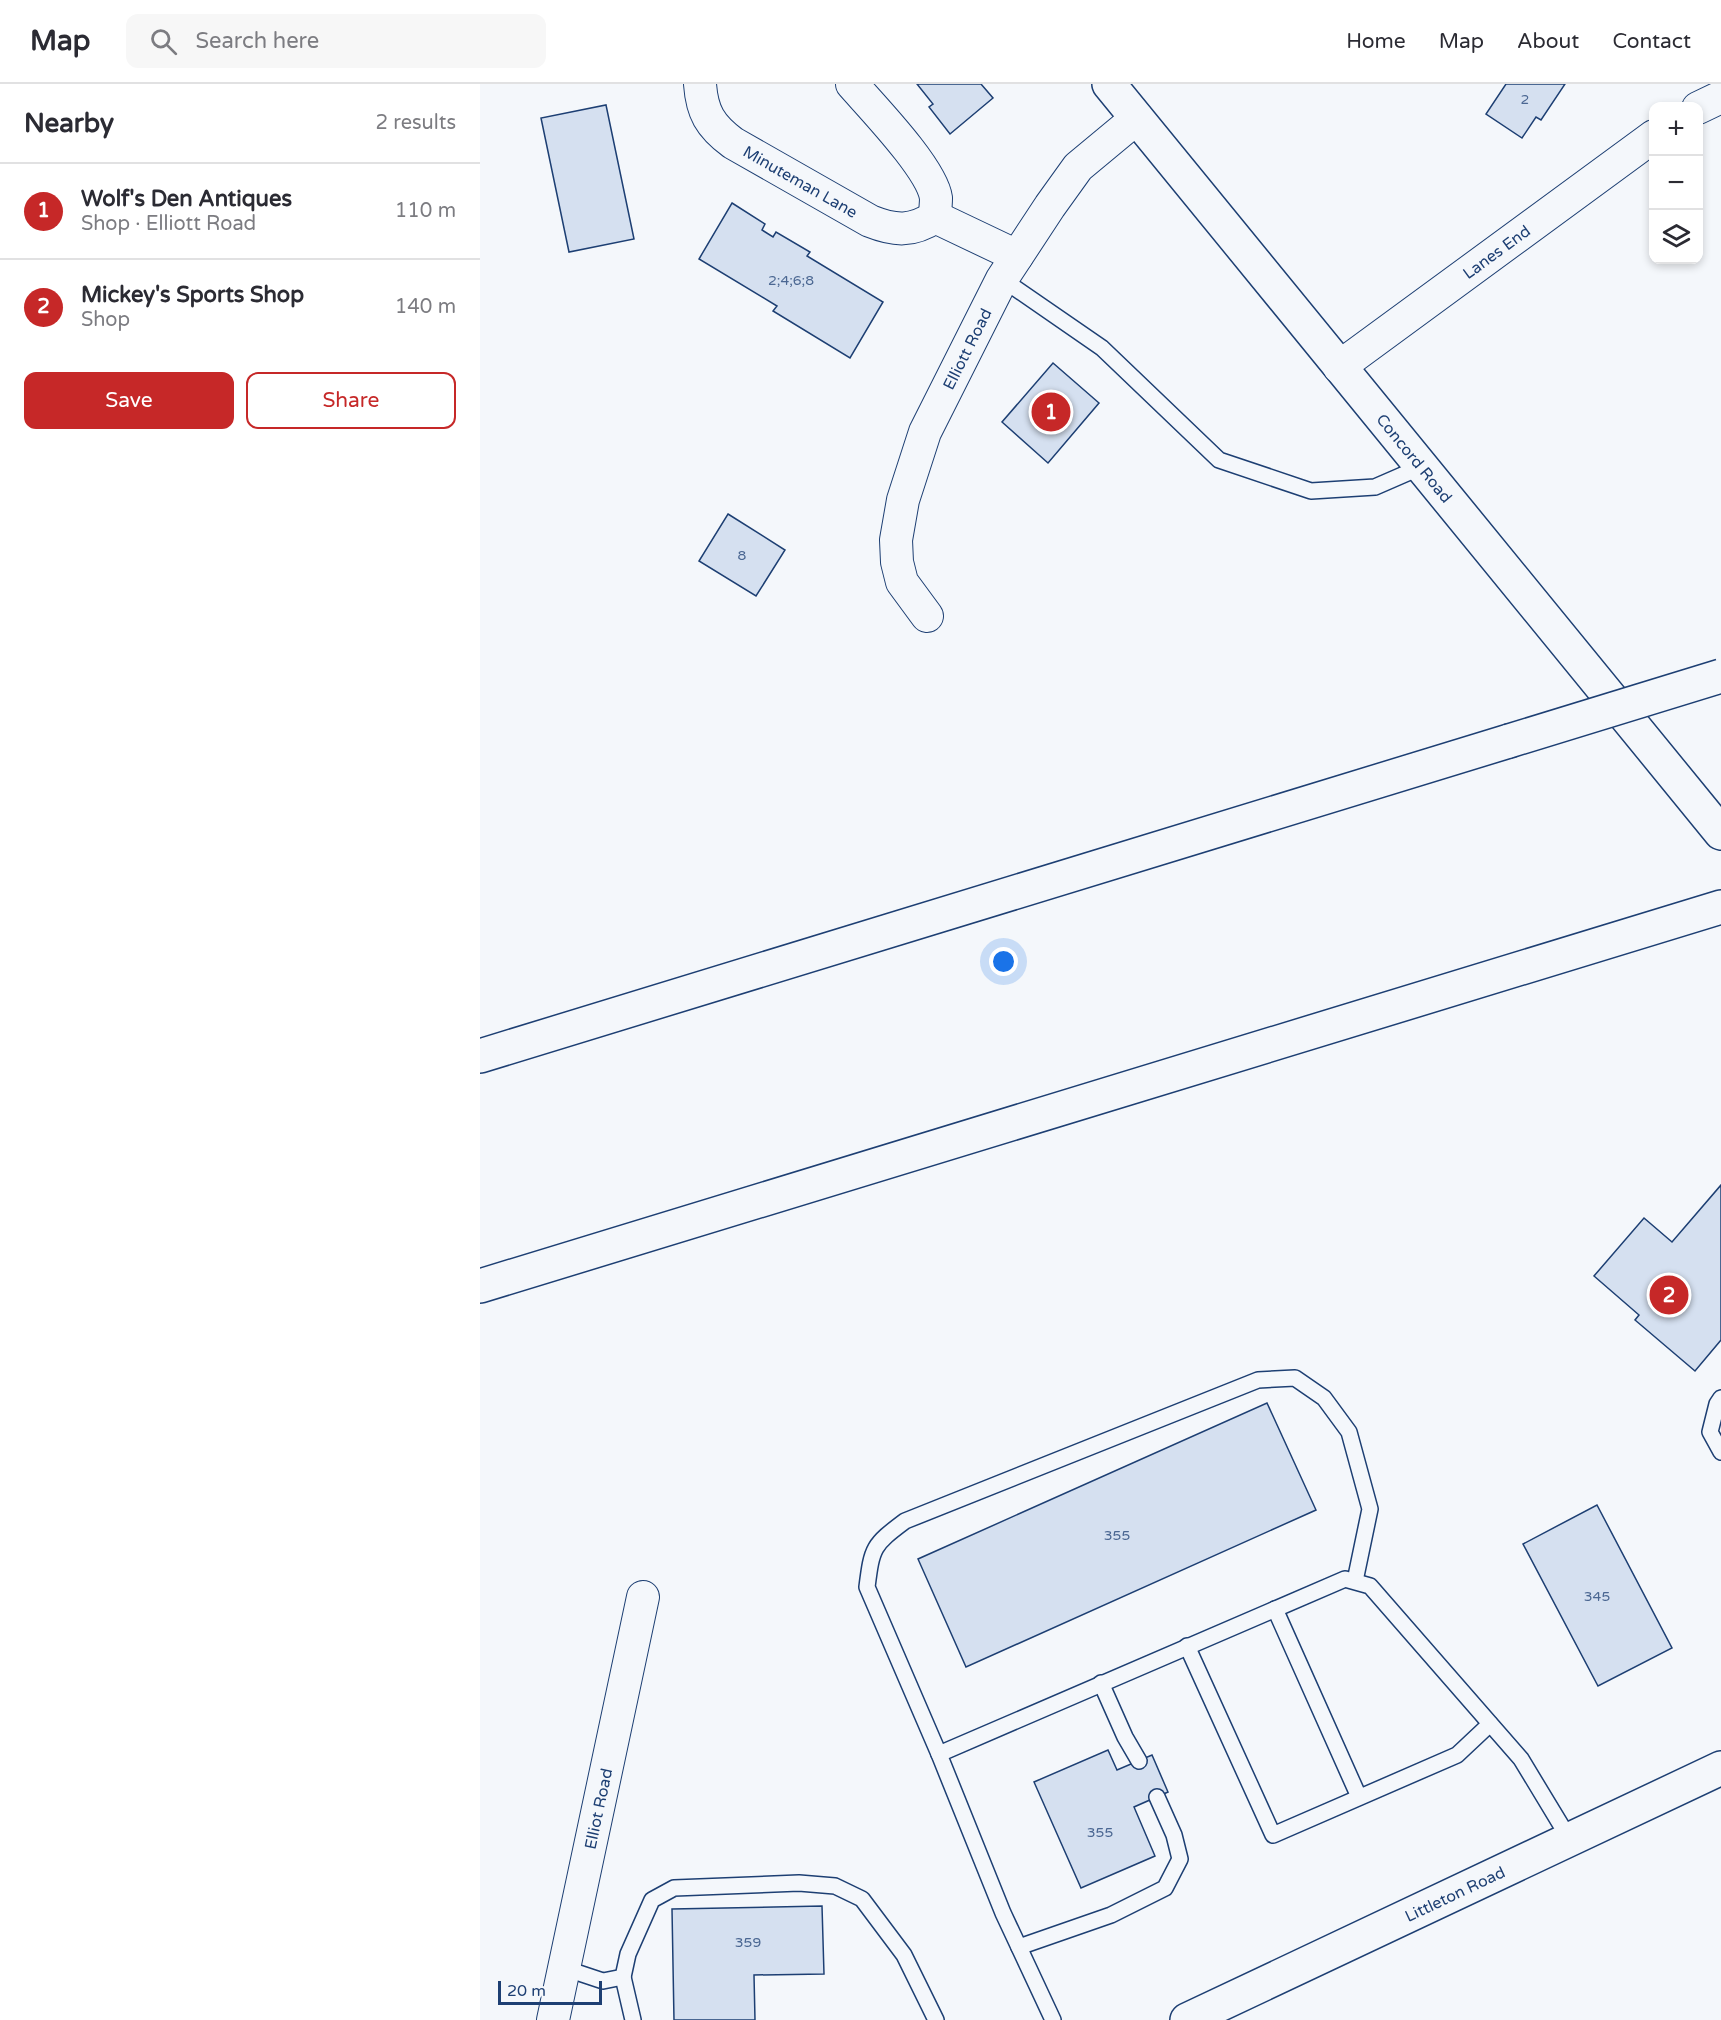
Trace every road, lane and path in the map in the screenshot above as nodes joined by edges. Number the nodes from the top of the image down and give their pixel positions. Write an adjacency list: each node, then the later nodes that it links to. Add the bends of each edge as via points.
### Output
1 (700, 84): 8 (street, Minuteman Lane, via 708,118 733,143 886,228 921,226)
2 (852, 84): 8 (street, via 931,182 936,198)
3 (1109, 84): 6 (main road, Concord Road)
4 (1721, 97): 5 (street)
5 (1703, 106)
6 (1137, 118): 9 (street, Elliott Road, via 1078,167); 10 (main road, Concord Road)
7 (1649, 139): 10 (street, Lanes End)
8 (934, 217): 9 (street)
9 (1009, 268): 11 (lane, via 1102,348 1219,460 1311,491 1375,488); 12 (street, Elliott Road, via 925,432 903,500 896,540 897,562 902,582)
10 (1339, 367): 11 (main road, Concord Road)
11 (1421, 467): 14 (main road, Concord Road)
12 (927, 616)
13 (1721, 676): 16 (main road, bridge)
14 (1721, 833)
15 (1721, 908): 17 (main road)
16 (480, 1056)
17 (480, 1286)
18 (1721, 1398): 19 (lane, via 1710,1432)
19 (1721, 1452)
20 (1354, 1581): 22 (lane, via 1345,1579); 25 (lane, via 1370,1586); 26 (lane, via 1370,1509 1349,1432 1323,1398 1295,1378 1258,1380 905,1521 880,1540 870,1558 867,1587)
21 (643, 1597): 33 (street, Elliot Road)
22 (1275, 1609): 23 (lane); 30 (lane)
23 (1187, 1646): 24 (lane); 30 (lane, via 1273,1835)
24 (1101, 1683): 26 (lane); 27 (lane)
25 (1490, 1724): 30 (lane, via 1457,1755); 31 (lane, via 1521,1759)
26 (939, 1754): 32 (lane)
27 (1139, 1761)
28 (1721, 1768): 31 (main road, Littleton Road)
29 (1157, 1797): 32 (lane, via 1180,1859 1165,1888 1111,1915)
30 (1359, 1797)
31 (1570, 1840): 39 (main road, Littleton Road)
32 (1019, 1947): 38 (lane)
33 (564, 1968): 34 (lane, via 603,1981); 35 (street, Elliot Road)
34 (623, 1977): 36 (lane); 37 (lane, via 628,1954 652,1900 674,1888 799,1883 835,1886 862,1899 903,1955)
35 (553, 2020)
36 (633, 2020)
37 (936, 2020)
38 (1053, 2020)
39 (1187, 2020)

